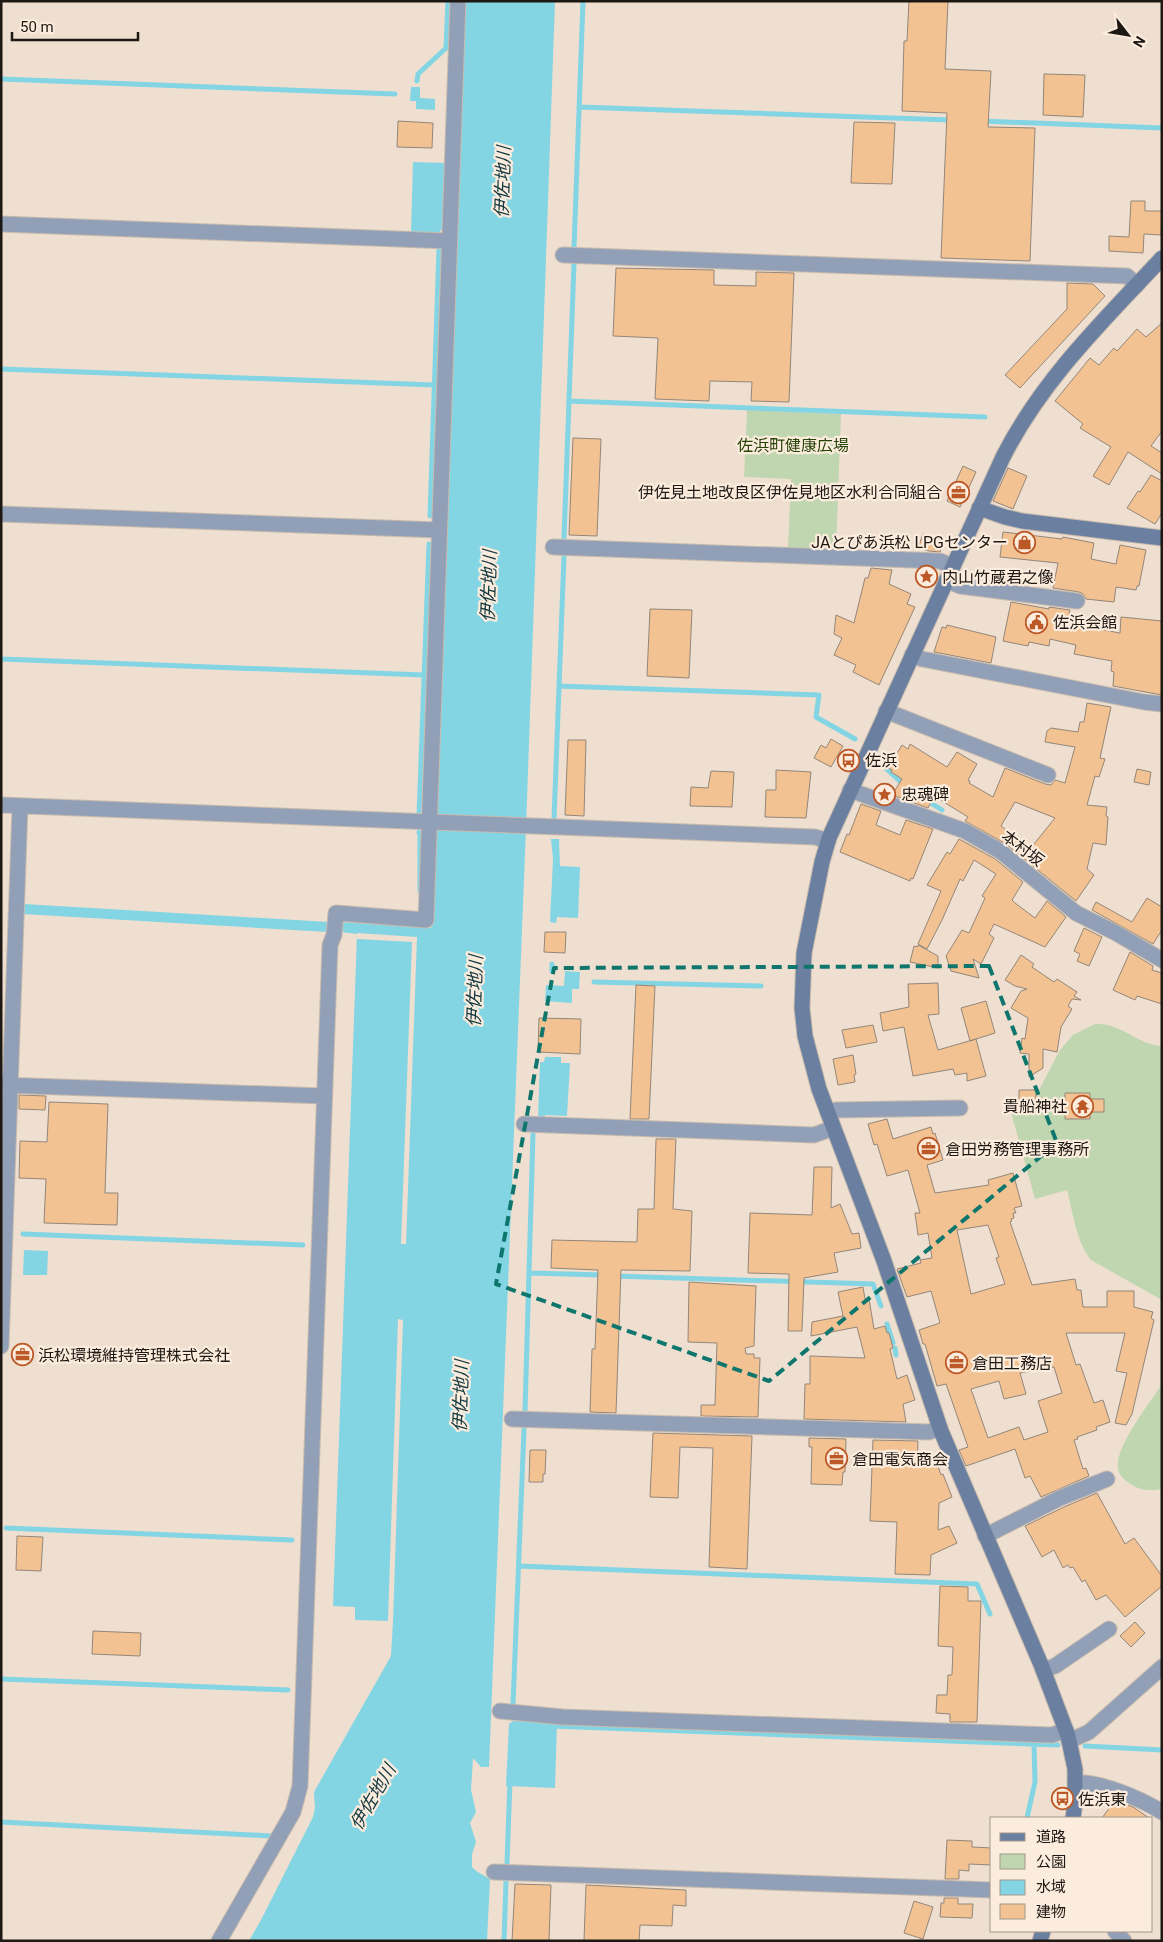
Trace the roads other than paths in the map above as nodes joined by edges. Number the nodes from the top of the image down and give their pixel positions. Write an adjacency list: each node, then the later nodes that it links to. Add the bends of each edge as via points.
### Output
1 (458, 1): 3 (street)
2 (1, 224): 3 (street)
3 (449, 241): 9 (street)
4 (563, 255): 6 (street, via 1127,276)
5 (1162, 258): 6 (street)
6 (1137, 285): 7 (street, via 1064,363 1034,403 1008,446)
7 (979, 508): 10 (street, via 1022,521); 12 (street)
8 (1, 514): 9 (street)
9 (439, 530): 22 (street)
10 (1162, 538)
11 (552, 547): 12 (street, via 940,561)
12 (952, 566): 13 (street)
13 (946, 580): 14 (street, via 960,586); 15 (street)
14 (1077, 601)
15 (912, 655): 16 (street, via 922,660); 17 (street)
16 (1162, 704)
17 (886, 712): 18 (street); 19 (street)
18 (1048, 775)
19 (850, 790): 23 (street); 24 (street, 本村坂, via 958,827 1000,851 1076,913)
20 (1, 805): 21 (street)
21 (20, 806): 22 (street); 25 (street)
22 (431, 823): 23 (street, via 815,837); 26 (street, via 426,920 336,912 330,945)
23 (828, 841): 28 (street, via 809,925 802,980 805,1036)
24 (1162, 960)
25 (6, 1086): 26 (street); 31 (street)
26 (324, 1096): 46 (street, via 300,1786 287,1824)
27 (960, 1108): 28 (street, via 836,1110)
28 (828, 1113): 30 (street)
29 (524, 1124): 30 (street, via 814,1135)
30 (833, 1128): 33 (street, via 884,1261)
31 (1, 1346)
32 (512, 1420): 33 (street, via 930,1432)
33 (940, 1428): 35 (street)
34 (1107, 1479): 35 (street, via 1060,1498)
35 (985, 1536): 38 (street)
36 (1109, 1629): 38 (street, via 1055,1666)
37 (1162, 1667): 40 (street, via 1089,1732)
38 (1043, 1670): 40 (street)
39 (500, 1711): 40 (street, via 563,1717)
40 (1068, 1735): 41 (street)
41 (1076, 1783): 42 (street, via 1101,1786); 43 (street)
42 (1162, 1812)
43 (1073, 1817)
44 (494, 1872): 45 (street)
45 (990, 1890)
46 (219, 1941)

